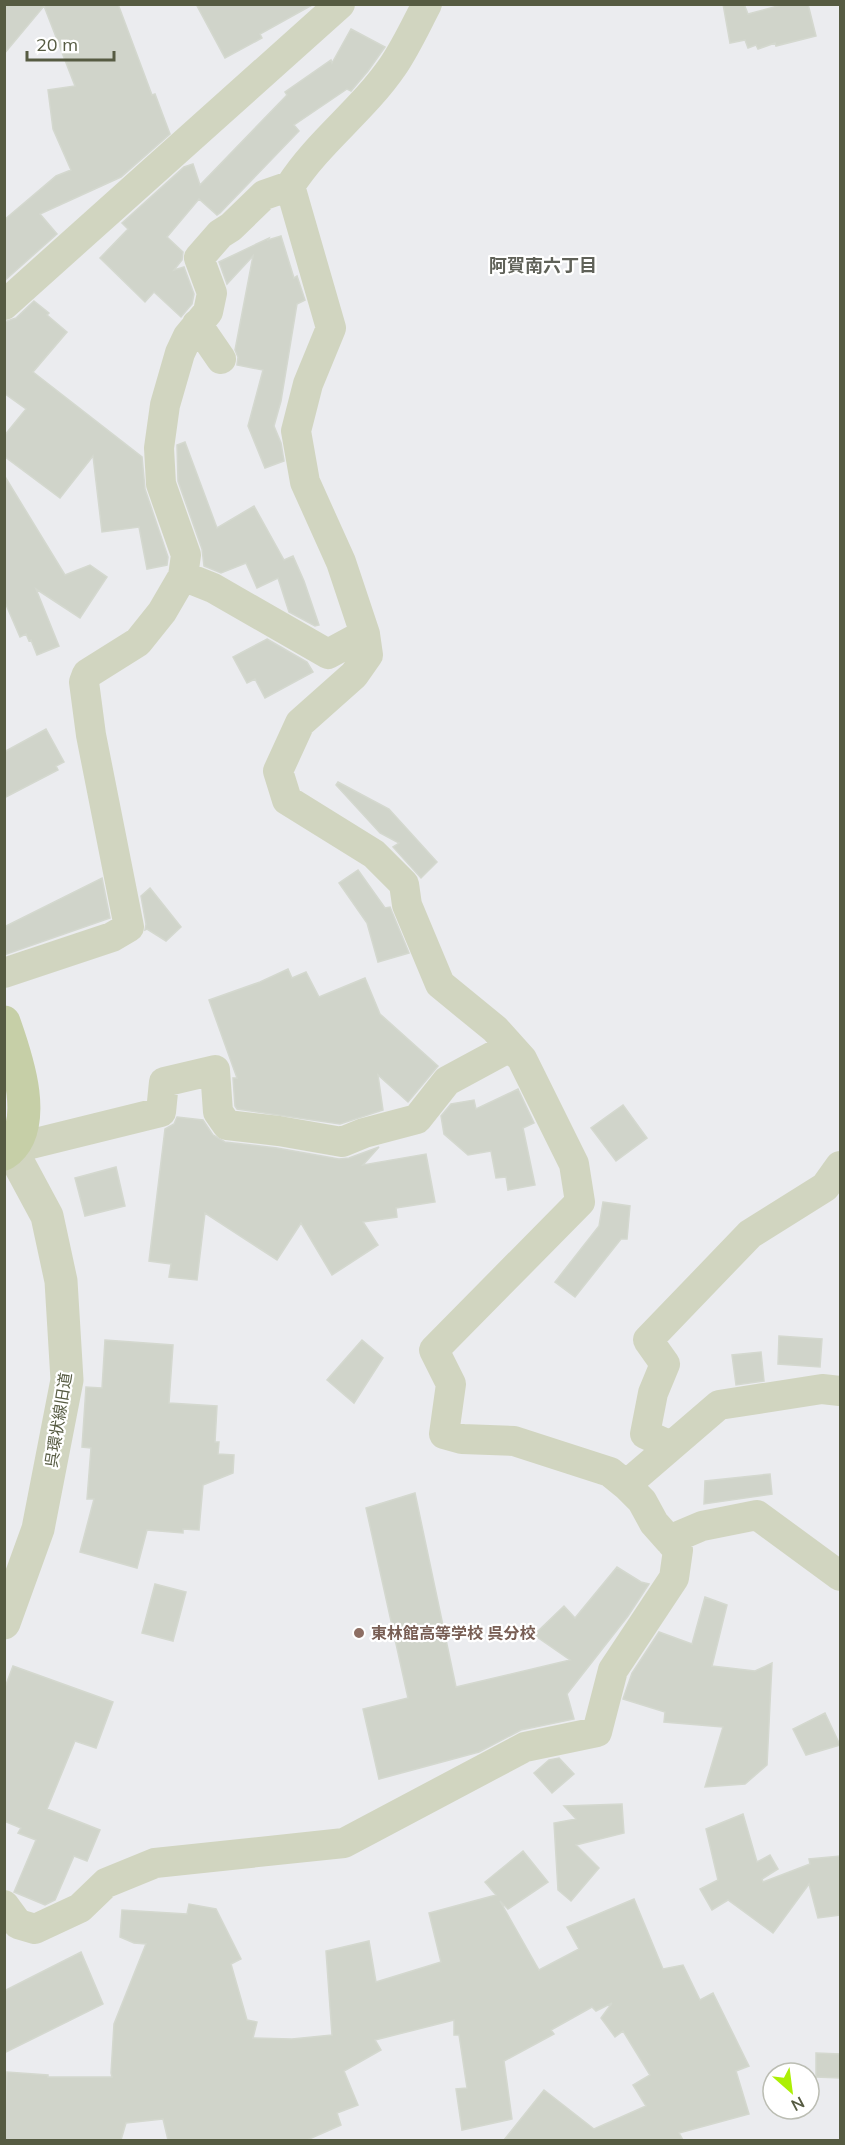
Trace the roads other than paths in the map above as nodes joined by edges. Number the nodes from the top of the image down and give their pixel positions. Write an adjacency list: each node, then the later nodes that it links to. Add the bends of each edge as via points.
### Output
1 (340, 4): 4 (street)
2 (427, 4): 3 (street, via 393,66)
3 (290, 186): 5 (street, via 264,195 199,258 212,293 208,312); 8 (street, via 331,328 308,384 296,431 305,482 341,562)
4 (4, 304)
5 (197, 324): 6 (street); 7 (street, via 180,353 165,405 159,448 161,484 186,555)
6 (221, 359)
7 (183, 576): 8 (street, via 213,588 328,654); 9 (street, via 138,642 87,674 84,682 129,927 112,938)
8 (365, 634): 11 (street, via 368,655 354,675 300,723 278,771 287,800 374,854 404,884 407,905 440,984 495,1029)
9 (4, 973)
10 (4, 1022): 12 (main road, via 15,1053 26,1109 21,1130)
11 (510, 1047): 12 (street, via 447,1081 417,1119 342,1142 226,1125 218,1112 215,1070 164,1082 161,1112); 16 (street, via 522,1059 574,1164 580,1202 434,1350 451,1384 444,1434 462,1439 514,1441 610,1472)
12 (8, 1152): 19 (street, 呉環状線旧道, via 47,1216 61,1281 67,1380 39,1529)
13 (840, 1166): 15 (street, via 825,1187 750,1234 648,1340 665,1364 653,1393 645,1434)
14 (840, 1391): 15 (street, via 822,1389 719,1405)
15 (671, 1446): 16 (street)
16 (626, 1485): 17 (street)
17 (669, 1540): 18 (street, via 702,1526 757,1515); 20 (street, via 678,1550 674,1578 613,1670 597,1732 525,1747 344,1843 155,1863 106,1883 80,1908 35,1929 18,1924)
18 (840, 1576)
19 (4, 1623)
20 (4, 1905)

